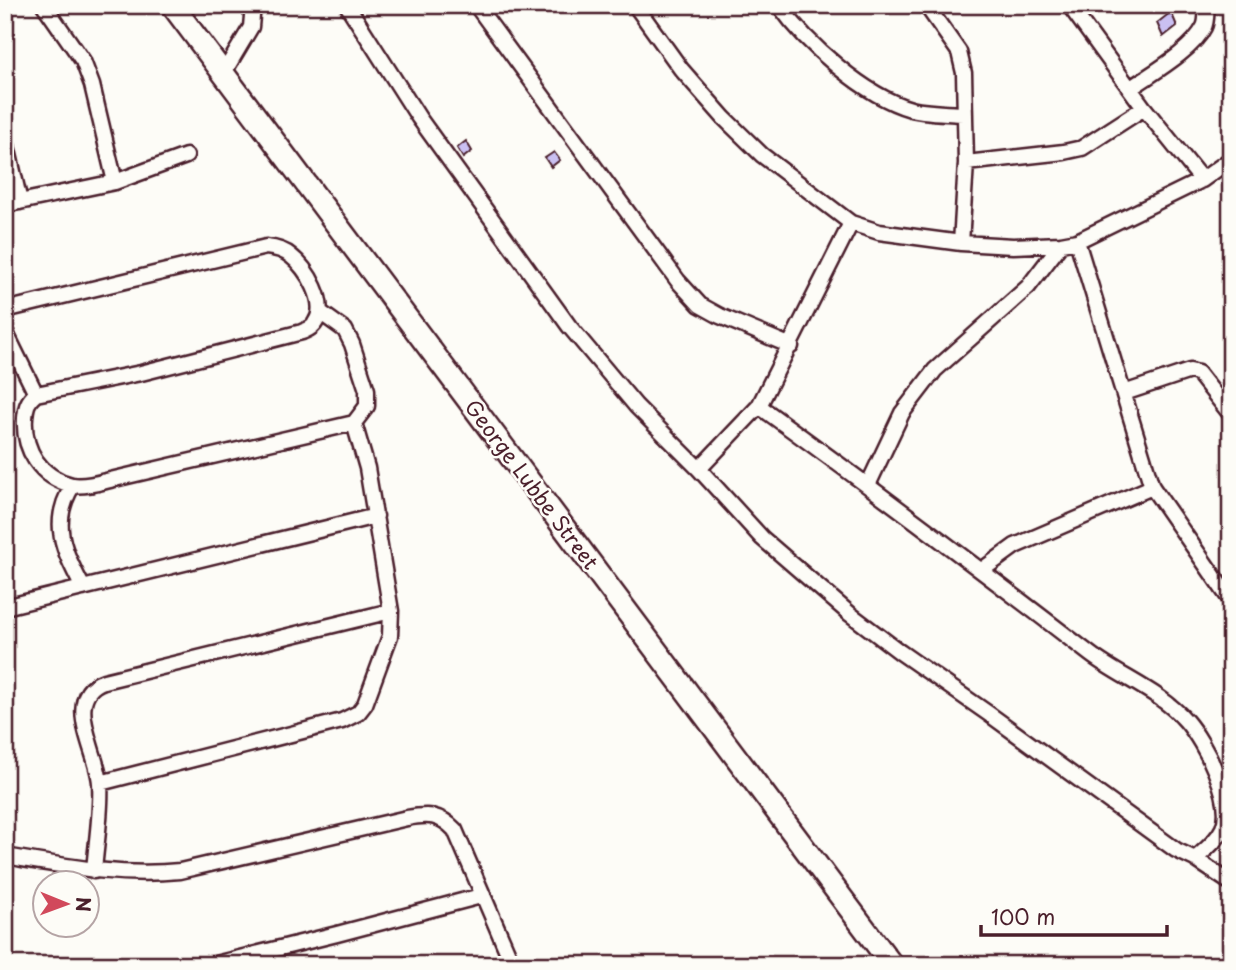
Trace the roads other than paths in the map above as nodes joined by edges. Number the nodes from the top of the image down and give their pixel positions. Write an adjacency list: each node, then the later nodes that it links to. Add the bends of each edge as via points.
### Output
1 (44, 5): 20 (street, via 83,61)
2 (172, 5): 11 (main road, George Lubbe Street)
3 (253, 5): 11 (street, via 251,27)
4 (347, 5): 35 (street, via 419,118 569,326 636,406)
5 (476, 5): 29 (street, via 700,305)
6 (635, 5): 22 (street, via 723,118 762,155)
7 (779, 5): 14 (street, via 826,57 873,91 909,109)
8 (926, 5): 14 (street, via 959,52)
9 (1069, 5): 12 (street)
10 (1207, 5): 12 (street, via 1205,25 1196,39)
11 (223, 74): 55 (main road, George Lubbe Street)
12 (1131, 88): 13 (street)
13 (1144, 108): 18 (street, via 1082,148); 19 (street)
14 (965, 114): 18 (street)
15 (5, 137): 21 (street)
16 (186, 156): 20 (street)
17 (1231, 159): 19 (street)
18 (966, 163): 24 (street)
19 (1202, 180): 23 (street)
20 (115, 182): 21 (street)
21 (12, 203)
22 (851, 223): 24 (street, via 879,232); 29 (street)
23 (1077, 241): 25 (street); 30 (street)
24 (961, 243): 25 (street)
25 (1061, 244): 37 (street, via 1028,287 935,370 902,413)
26 (5, 310): 27 (street, via 266,247 290,254 304,268)
27 (320, 312): 31 (street, via 315,325 302,332); 34 (street, via 345,330 367,390 367,406)
28 (5, 331): 31 (street)
29 (791, 346): 32 (street)
30 (1124, 393): 33 (street, via 1190,371 1198,373); 38 (street)
31 (36, 394): 36 (street, via 29,399 25,417 32,456 41,469)
32 (759, 406): 35 (street); 37 (street)
33 (1231, 415)
34 (354, 423): 36 (street); 39 (street)
35 (699, 469): 47 (street, via 762,538 850,614 1176,850)
36 (73, 485): 41 (street, via 59,524 70,564)
37 (868, 485): 40 (street)
38 (1152, 487): 40 (street, via 1015,545); 42 (street)
39 (376, 516): 41 (street); 44 (street)
40 (982, 570): 47 (street, via 1100,662 1186,721 1208,757 1226,811 1216,839)
41 (83, 588): 43 (street)
42 (1231, 601)
43 (5, 607)
44 (391, 611): 45 (street, via 390,636 358,713 342,721); 45 (street, via 92,687 86,693 83,715)
45 (100, 783): 49 (street)
46 (5, 856): 48 (street)
47 (1195, 859): 51 (street)
48 (82, 869)
49 (94, 869)
50 (102, 872): 52 (street, via 144,875 180,871 407,818 433,816 455,830)
51 (1231, 883)
52 (481, 896): 53 (street); 54 (street)
53 (211, 965)
54 (513, 965)
55 (892, 965)

